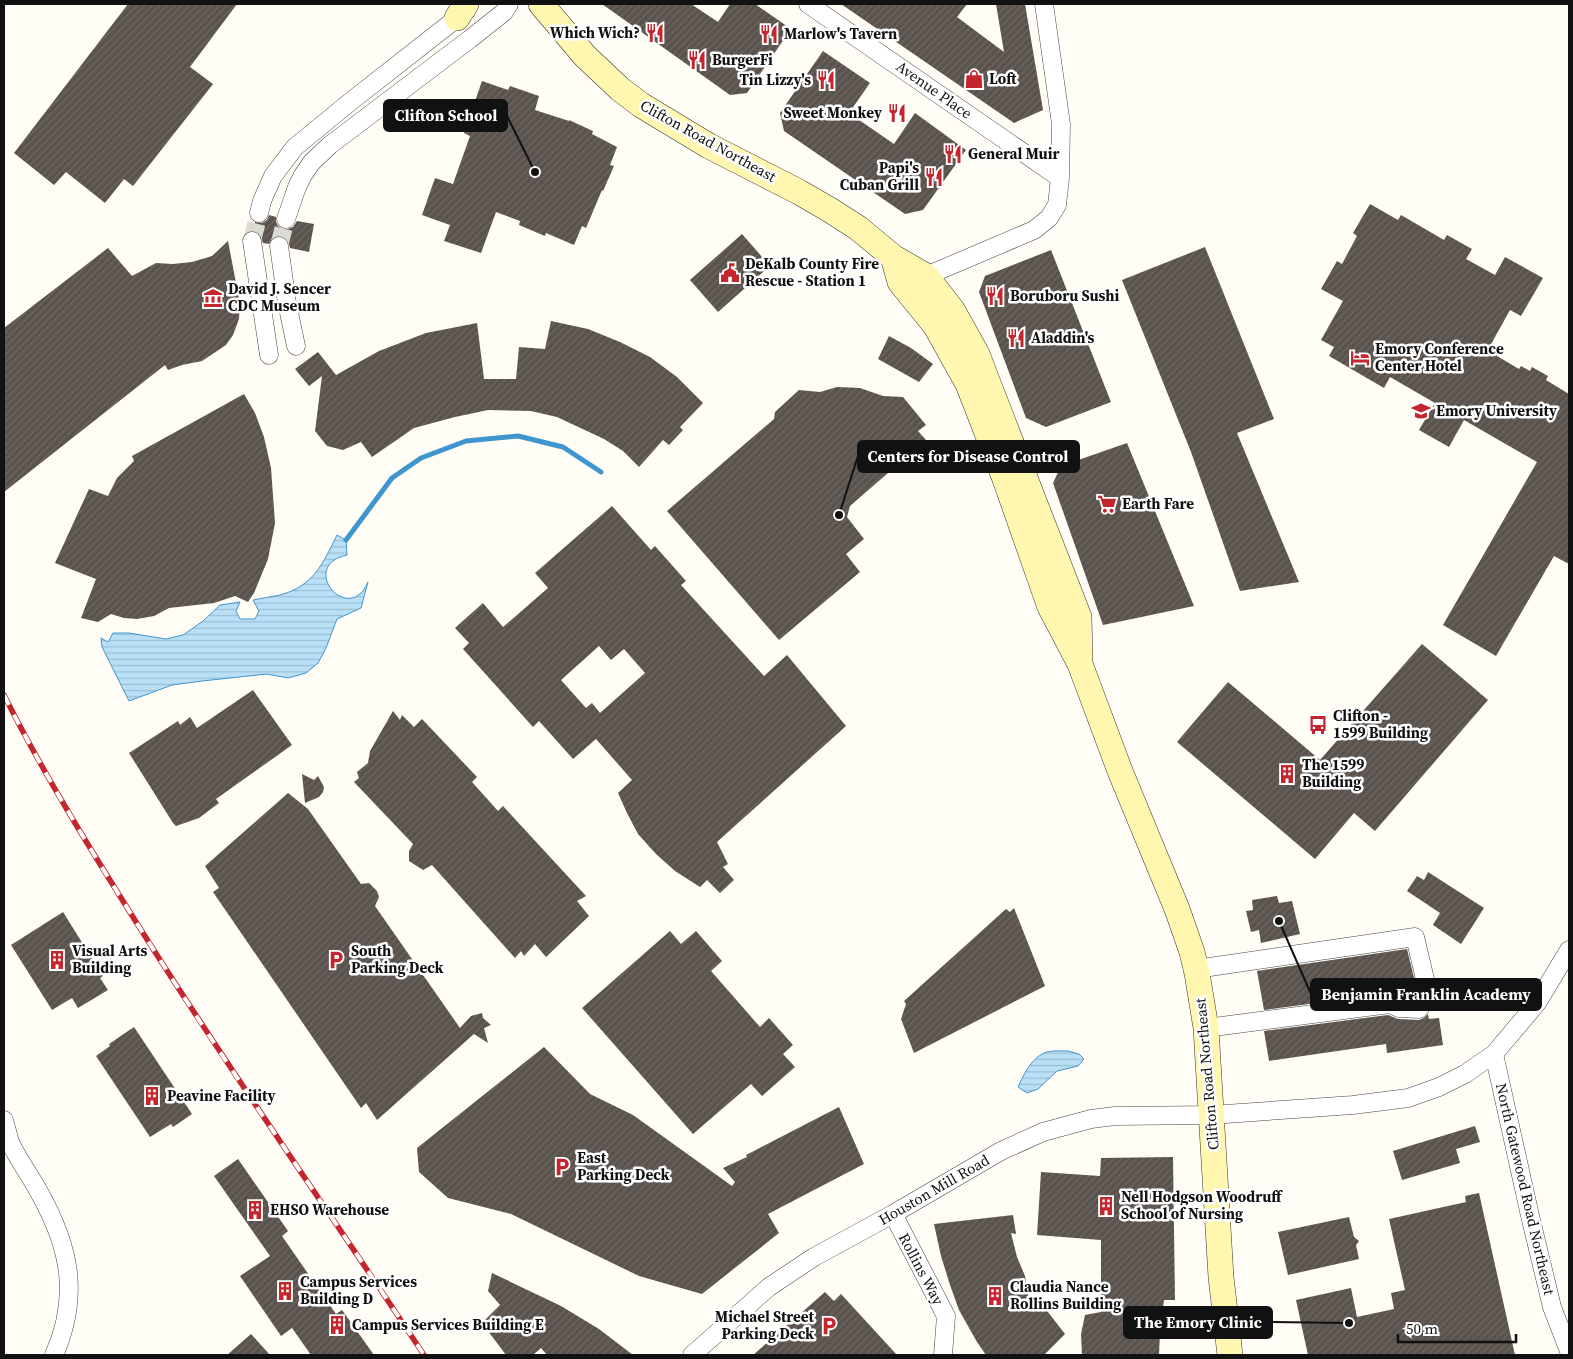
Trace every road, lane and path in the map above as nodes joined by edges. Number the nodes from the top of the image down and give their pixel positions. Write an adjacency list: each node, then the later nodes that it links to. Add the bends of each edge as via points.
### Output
1 (477, 4): 6 (street)
2 (509, 4): 9 (street, via 477,34 312,162 297,187)
3 (541, 4): 12 (main road, Clifton Road Northeast, via 585,56 641,105 709,146 830,210)
4 (808, 4): 7 (street, Avenue Place)
5 (1044, 4): 7 (street, via 1061,124)
6 (461, 11): 8 (street, via 295,147 273,176)
7 (1060, 178): 13 (street, via 1057,205 1049,218 1034,230)
8 (259, 213)
9 (286, 219)
10 (252, 240): 15 (street)
11 (279, 246): 14 (street)
12 (893, 257): 13 (main road, Clifton Road Northeast); 16 (main road, Clifton Road Northeast, via 900,282 935,325 968,384 1050,607)
13 (926, 276): 16 (main road, Clifton Road Northeast, via 953,312 977,354 993,393 1079,617)
14 (296, 346)
15 (269, 355)
16 (1080, 664): 18 (main road, Clifton Road Northeast)
17 (1569, 950): 20 (street, Houston Mill Road, via 1537,1003)
18 (1196, 968): 19 (main road, Clifton Road Northeast); 19 (street, via 1415,937 1429,996 1419,1009 1398,1008 1390,1004)
19 (1206, 1028): 21 (main road, Clifton Road Northeast)
20 (1494, 1054): 21 (street, Houston Mill Road, via 1465,1074 1408,1098); 24 (street, North Gatewood Road Northeast, via 1547,1288)
21 (1211, 1115): 23 (street, Houston Mill Road, via 1115,1116 1052,1130 1001,1151); 28 (main road, Clifton Road Northeast, via 1221,1277)
22 (4, 1120): 25 (street, via 10,1143 50,1211 67,1263 69,1304)
23 (893, 1214): 26 (street, Houston Mill Road, via 814,1257 776,1282); 27 (street, Rollins Way, via 946,1316)
24 (1569, 1351)
25 (54, 1355)
26 (692, 1355)
27 (944, 1355)
28 (1230, 1355)

